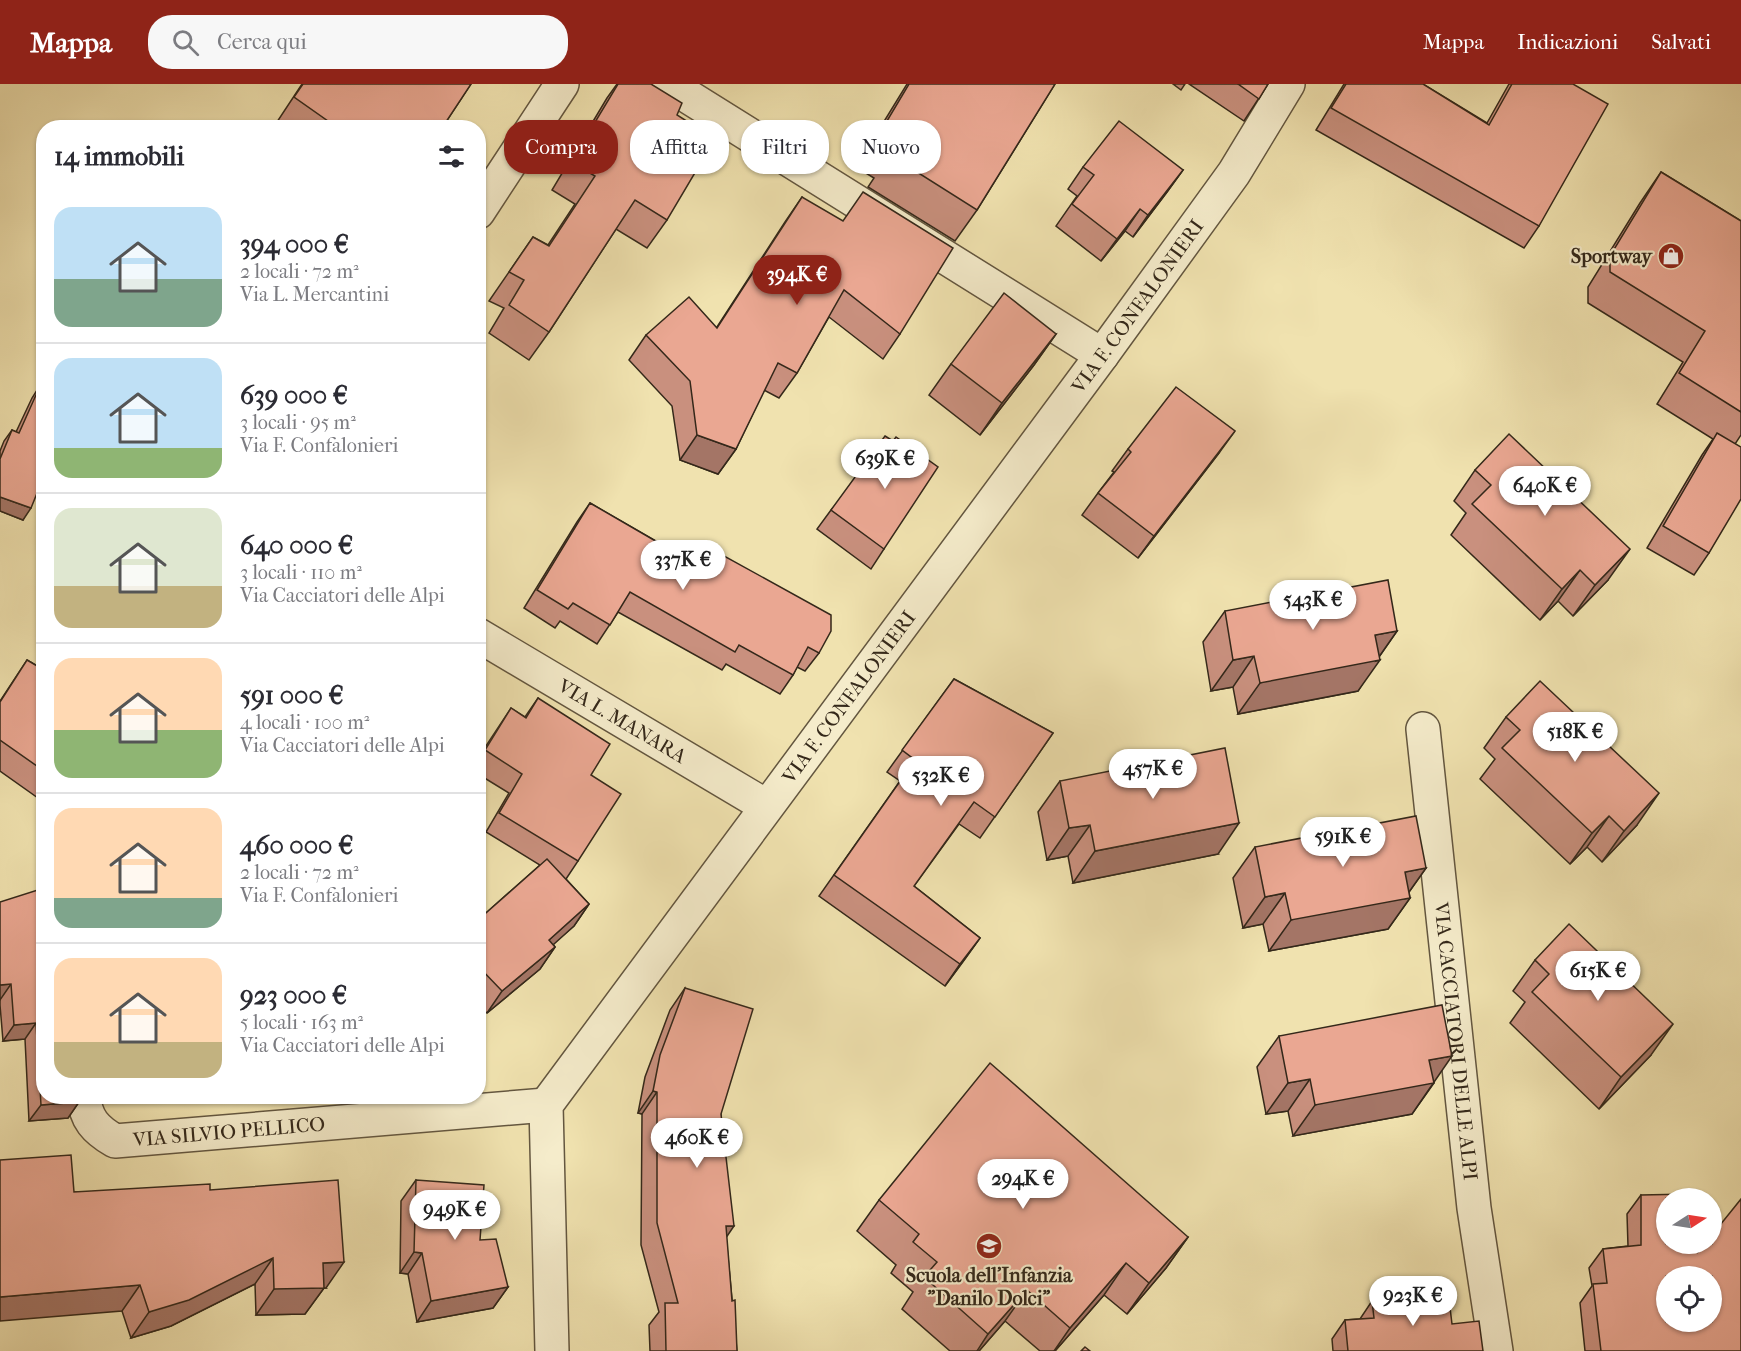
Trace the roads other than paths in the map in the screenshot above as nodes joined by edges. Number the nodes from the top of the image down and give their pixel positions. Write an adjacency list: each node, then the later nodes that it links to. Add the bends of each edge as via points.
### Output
1 (561, 84): 4 (street)
2 (668, 84): 5 (street)
3 (1288, 84): 5 (street, VIA F. CONFALONIERI, via 1234,173)
4 (486, 200)
5 (1102, 355): 8 (street, VIA F. CONFALONIERI)
6 (486, 640): 8 (street, VIA L. MANARA)
7 (1423, 729): 12 (street, VIA CACCIATORI DELLE ALPI, via 1474,1208)
8 (766, 806): 10 (street, VIA F. CONFALONIERI)
9 (85, 1104): 10 (street, VIA SILVIO PELLICO, via 95,1129 114,1141)
10 (546, 1105): 11 (street)
11 (552, 1351)
12 (1496, 1351)

